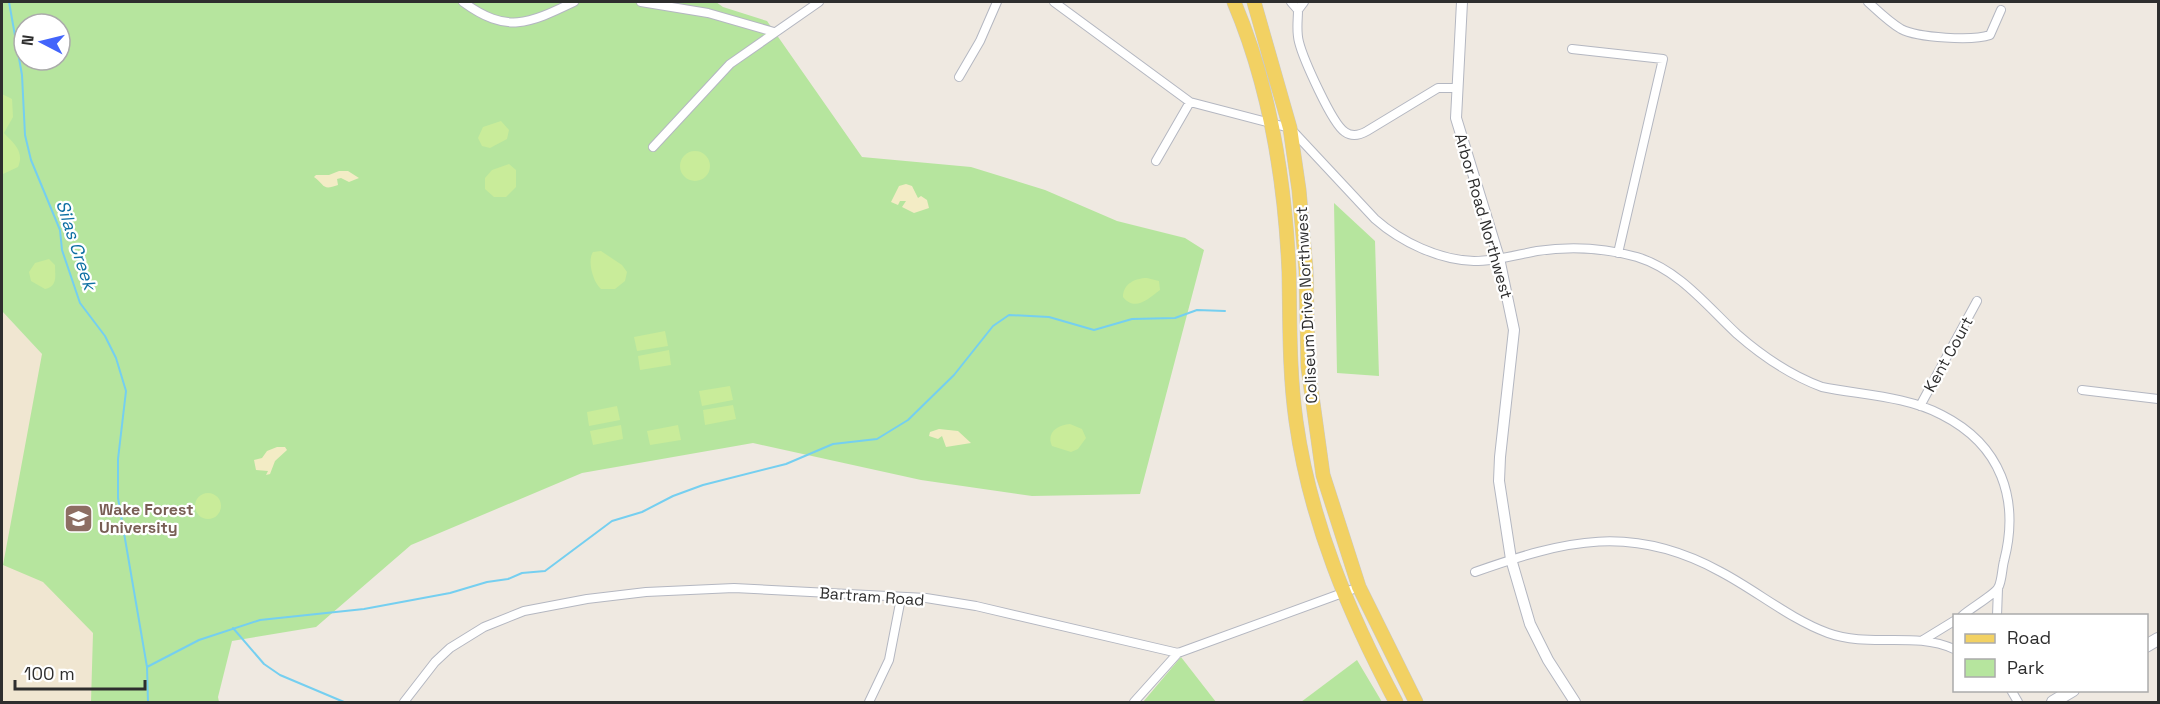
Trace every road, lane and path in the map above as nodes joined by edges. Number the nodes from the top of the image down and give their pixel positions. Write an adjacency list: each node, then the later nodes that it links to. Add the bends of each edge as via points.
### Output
1 (463, 2): 2 (street, via 485,18 514,23 543,17)
2 (574, 2)
3 (641, 2): 15 (street, via 708,13)
4 (819, 2): 15 (street)
5 (997, 2): 17 (street)
6 (1054, 2): 19 (street)
7 (1234, 2): 20 (main road, Coliseum Drive Northwest)
8 (1254, 2): 21 (main road, Coliseum Drive Northwest)
9 (1291, 2): 13 (street)
10 (1304, 2): 13 (street)
11 (1462, 2): 18 (street, Arbor Road Northwest)
12 (1868, 2): 14 (street, via 1902,29 1928,35 1990,35)
13 (1299, 10): 18 (street, via 1297,32 1304,59 1330,113 1348,134 1367,131 1438,88)
14 (2001, 10)
15 (774, 32): 22 (street, via 730,64)
16 (1572, 49): 24 (street, via 1663,59)
17 (959, 77)
18 (1456, 88): 25 (street, Arbor Road Northwest, via 1458,128)
19 (1190, 102): 20 (street); 23 (street)
20 (1272, 124): 21 (street); 34 (main road, Coliseum Drive Northwest, via 1282,183 1296,422 1306,479)
21 (1290, 128): 25 (street, via 1387,230 1437,254 1472,261); 32 (main road, Coliseum Drive Northwest, via 1306,270 1308,367 1314,419 1323,475)
22 (654, 147)
23 (1156, 161)
24 (1618, 253): 25 (street, via 1563,249); 29 (street, via 1639,258 1671,274 1747,342 1807,381)
25 (1499, 258): 30 (street, Arbor Road Northwest, via 1514,330 1499,481)
26 (1977, 301): 29 (street, Kent Court)
27 (2082, 390): 28 (street)
28 (2158, 399)
29 (1920, 406): 33 (street, via 1959,424 1993,459 2004,482 2011,517 2010,539)
30 (1511, 559): 31 (street); 39 (street, via 1578,542 1654,545 1713,567 1831,634); 48 (street, Arbor Road Northwest, via 1530,624)
31 (1475, 572)
32 (1359, 587): 34 (street); 47 (main road, Coliseum Drive Northwest)
33 (1998, 588): 36 (street); 37 (street)
34 (1343, 594): 41 (street); 46 (main road, Coliseum Drive Northwest)
35 (901, 598): 41 (street, Bartram Road, via 976,606); 43 (street, Bartram Road, via 734,588 646,592 551,605 509,615 460,642 435,662); 44 (street, via 889,660)
36 (1963, 614)
37 (1997, 614)
38 (1953, 622): 39 (street)
39 (1923, 640): 40 (street)
40 (1953, 649)
41 (1179, 653): 45 (street)
42 (2070, 692): 49 (main road)
43 (404, 702)
44 (869, 702)
45 (1134, 702)
46 (1396, 702)
47 (1416, 702)
48 (1575, 702)
49 (2053, 702)

